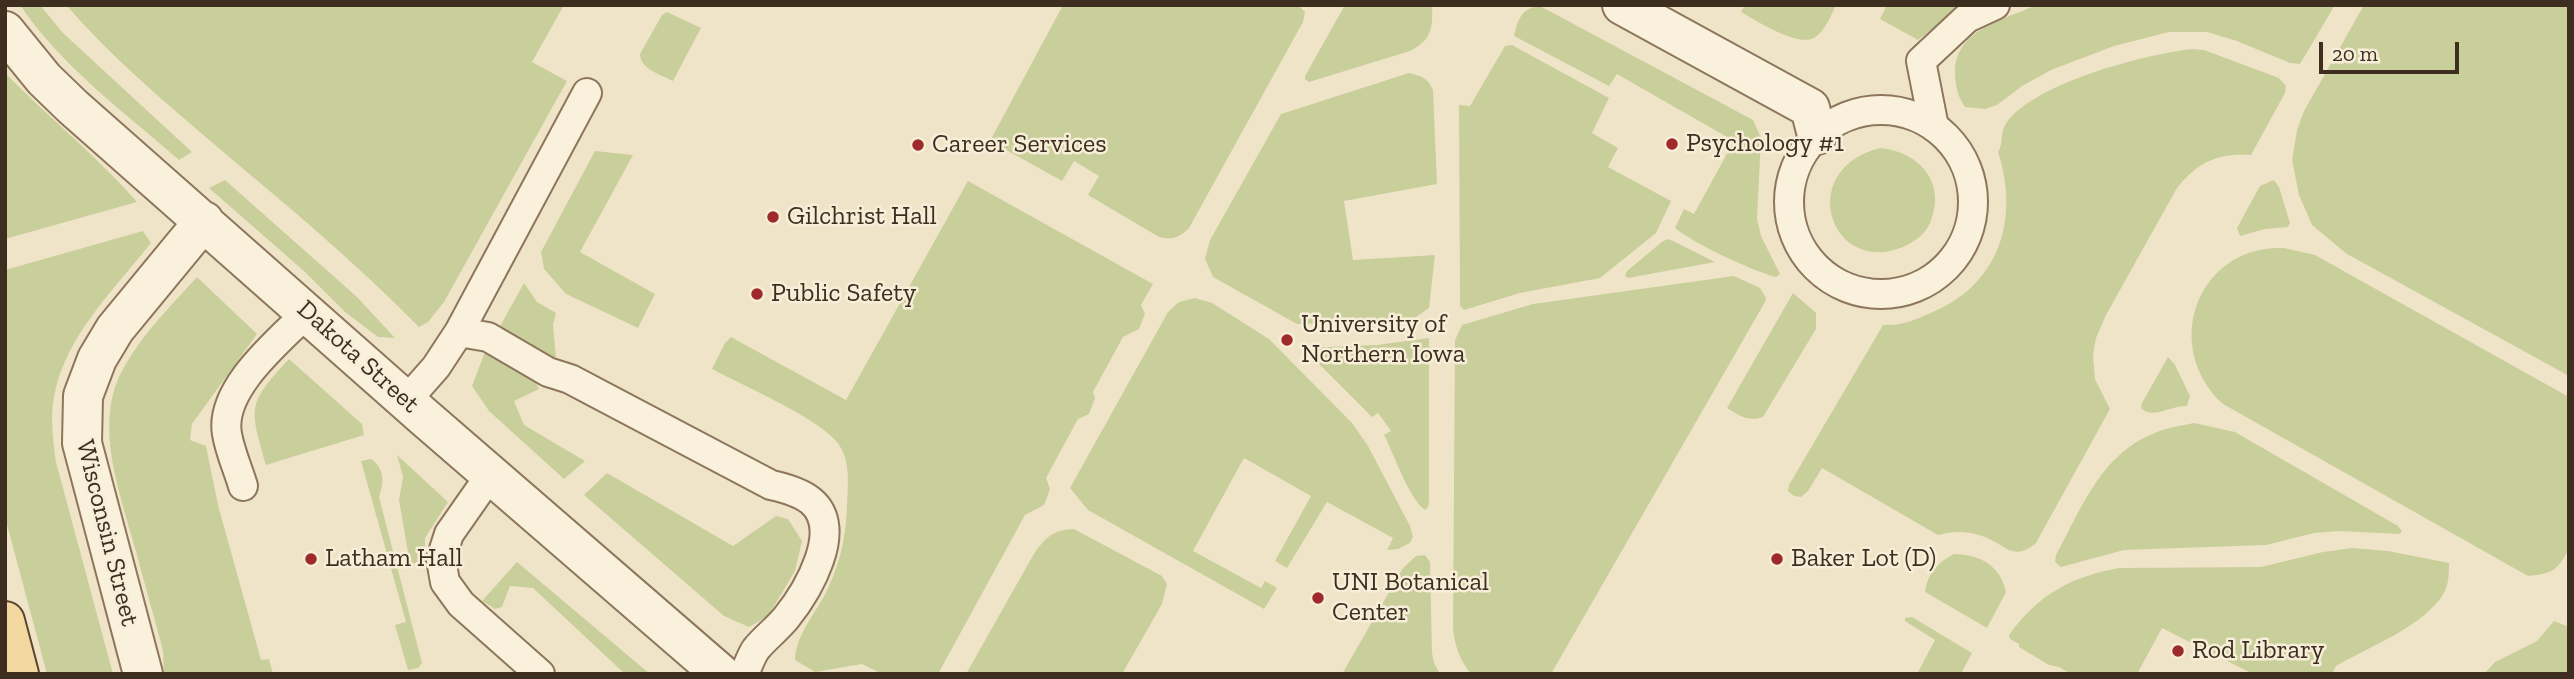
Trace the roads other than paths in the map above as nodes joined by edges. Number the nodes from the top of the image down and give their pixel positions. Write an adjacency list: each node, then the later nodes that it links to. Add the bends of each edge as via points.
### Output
1 (1622, 5): 6 (street, via 1810,108)
2 (1995, 5): 5 (lane, via 1967,18 1921,61)
3 (5, 31): 7 (street, Dakota Street, via 73,107)
4 (587, 93): 9 (lane)
5 (1934, 127): 6 (lane, via 1906,113 1875,110 1845,117); 6 (lane, via 1956,149 1970,177 1973,208 1966,238 1948,264 1925,282 1898,293 1868,294 1840,285 1816,268 1799,244 1789,216 1790,186 1800,158)
6 (1817, 135)
7 (204, 221): 8 (street, Dakota Street); 15 (street, Wisconsin Street, via 115,328 83,396 82,443)
8 (308, 312): 10 (street, Dakota Street); 12 (lane, via 258,362 229,408 227,434)
9 (459, 332): 10 (lane); 18 (lane, via 488,337 771,485 810,499 817,507 825,540 818,565 786,618 756,650)
10 (406, 401): 11 (street, Dakota Street)
11 (491, 474): 16 (lane, via 449,534 441,559 445,582 461,604); 17 (street, Dakota Street)
12 (243, 486)
13 (5, 621): 14 (main road)
14 (19, 674)
15 (143, 674)
16 (540, 674)
17 (721, 674)
18 (744, 674)

